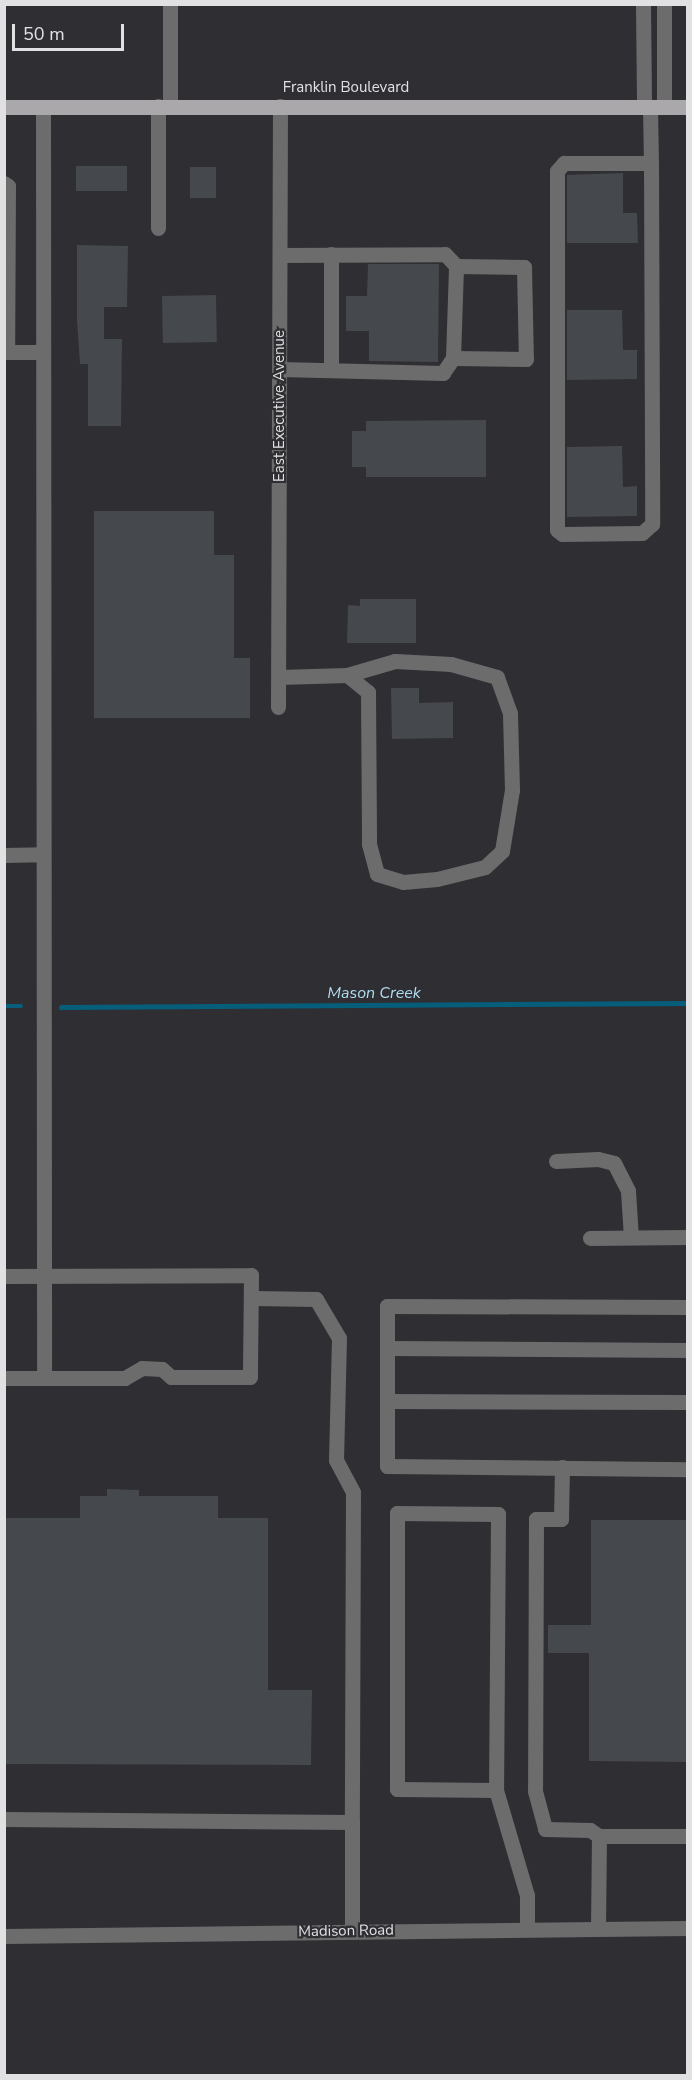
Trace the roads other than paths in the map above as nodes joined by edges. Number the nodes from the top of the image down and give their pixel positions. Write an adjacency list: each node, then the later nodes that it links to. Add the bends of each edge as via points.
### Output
1 (171, 4): 4 (street)
2 (643, 4): 8 (street)
3 (664, 4): 8 (street)
4 (164, 106): 5 (main road, Franklin Boulevard); 7 (main road, Franklin Boulevard); 12 (street)
5 (280, 106): 8 (main road, Franklin Boulevard); 14 (street, East Executive Avenue)
6 (4, 107): 7 (main road, Franklin Boulevard)
7 (43, 107): 17 (street)
8 (653, 107): 9 (main road, Franklin Boulevard); 10 (street)
9 (687, 107)
10 (651, 163): 10 (street, via 564,163 557,171 557,530 562,534 642,533 652,524)
11 (4, 183): 16 (street, via 8,186)
12 (158, 228)
13 (331, 254): 14 (street); 15 (street, via 445,254); 20 (street)
14 (280, 255): 19 (street, East Executive Avenue)
15 (456, 266): 18 (street); 18 (street, via 525,267 526,359)
16 (6, 352): 17 (street)
17 (43, 352): 24 (street)
18 (453, 358): 20 (street, via 443,373)
19 (280, 369): 20 (street); 22 (street, East Executive Avenue)
20 (331, 370)
21 (347, 675): 21 (street, via 368,692 369,844 377,874 403,882 437,879 485,867 502,851 512,790 510,713 497,677 451,664 394,662); 22 (street)
22 (279, 677): 23 (street, East Executive Avenue)
23 (278, 707)
24 (43, 854): 25 (street); 31 (street)
25 (4, 855)
26 (556, 1161): 27 (street, via 598,1159 614,1163 628,1191)
27 (631, 1237): 28 (street); 29 (street)
28 (687, 1237)
29 (590, 1238)
30 (4, 1275): 31 (street)
31 (46, 1276): 32 (street, via 251,1275); 36 (street)
32 (251, 1298): 36 (street, via 250,1377 171,1377 162,1369 142,1368 125,1377); 44 (street, via 316,1299 339,1338 336,1460 352,1491)
33 (687, 1307): 34 (street, via 387,1306)
34 (387, 1348): 35 (street); 38 (street)
35 (687, 1350)
36 (44, 1377): 37 (street)
37 (4, 1378)
38 (387, 1401): 39 (street); 40 (street, via 387,1466)
39 (687, 1402)
40 (562, 1467): 41 (street); 45 (street, via 561,1520 536,1519 535,1791 545,1829 590,1830)
41 (687, 1468)
42 (496, 1790): 42 (street, via 498,1514 397,1513 397,1789); 48 (street, via 527,1895)
43 (4, 1819): 44 (street)
44 (352, 1822): 50 (street)
45 (599, 1836): 46 (street); 49 (street)
46 (687, 1836)
47 (687, 1928): 49 (street, Madison Road)
48 (526, 1929): 49 (street, Madison Road); 50 (street, Madison Road)
49 (598, 1929)
50 (352, 1930): 51 (street, Madison Road)
51 (4, 1935)

